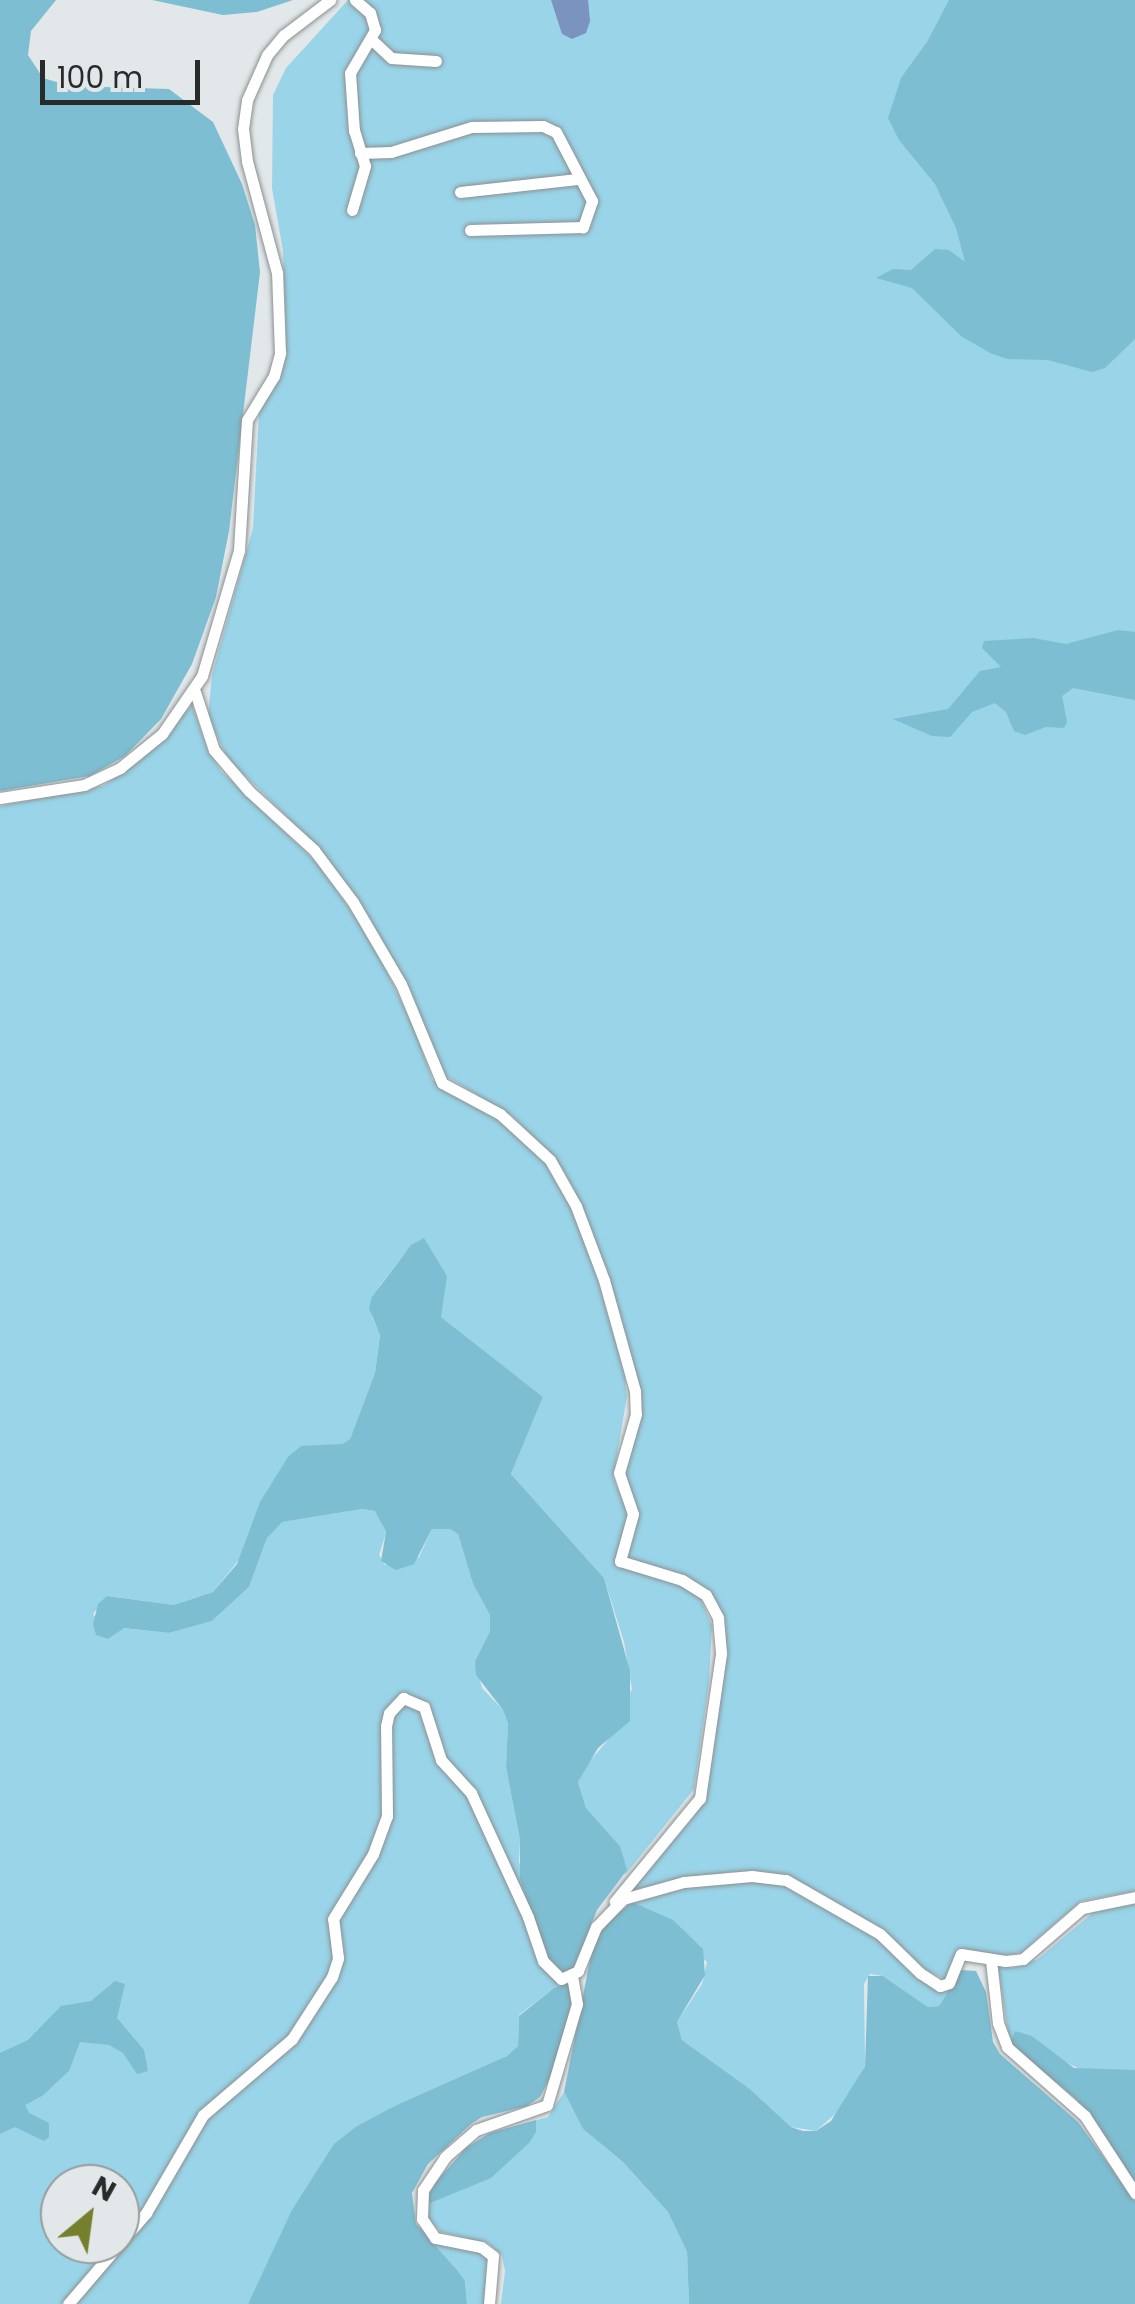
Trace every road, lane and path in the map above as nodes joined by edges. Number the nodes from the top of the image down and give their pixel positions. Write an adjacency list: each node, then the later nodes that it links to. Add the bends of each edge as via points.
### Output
1 (330, 0): 10 (street, via 276,45 246,100 247,160 277,273 280,353 247,420 239,550)
2 (355, 0): 3 (street, via 375,22)
3 (372, 40): 4 (street, via 390,58); 5 (street, via 350,72)
4 (436, 61)
5 (360, 153): 6 (street, via 391,152 472,127 543,126 563,139); 8 (street, via 364,178)
6 (577, 179): 7 (street); 9 (street, via 592,208 583,227)
7 (460, 192)
8 (352, 210)
9 (470, 230)
10 (195, 692): 11 (street, via 162,734 120,768 84,786); 13 (street, via 220,758 314,850 353,902 401,984 442,1083 500,1114 550,1160 604,1280 635,1391 636,1414 619,1473 633,1514 620,1561 682,1580 706,1595 718,1618 721,1654 700,1798)
11 (0, 798)
12 (1135, 1898): 14 (street, via 1082,1908 1022,1959)
13 (607, 1912): 14 (street, via 622,1898 684,1882 776,1878 866,1924 940,1986 949,1983 961,1954); 15 (street)
14 (991, 1960): 16 (street, via 1007,2046 1085,2116)
15 (572, 1975): 17 (street, via 554,1976 543,1961 471,1793 441,1760 424,1707 402,1698 386,1726 387,1816 373,1854 333,1920 338,1958 332,1978 292,2039 204,2115 146,2213); 18 (street, via 577,2004 547,2105 476,2130 422,2190 422,2218 435,2238 494,2256)
16 (1135, 2193)
17 (68, 2304)
18 (490, 2304)

